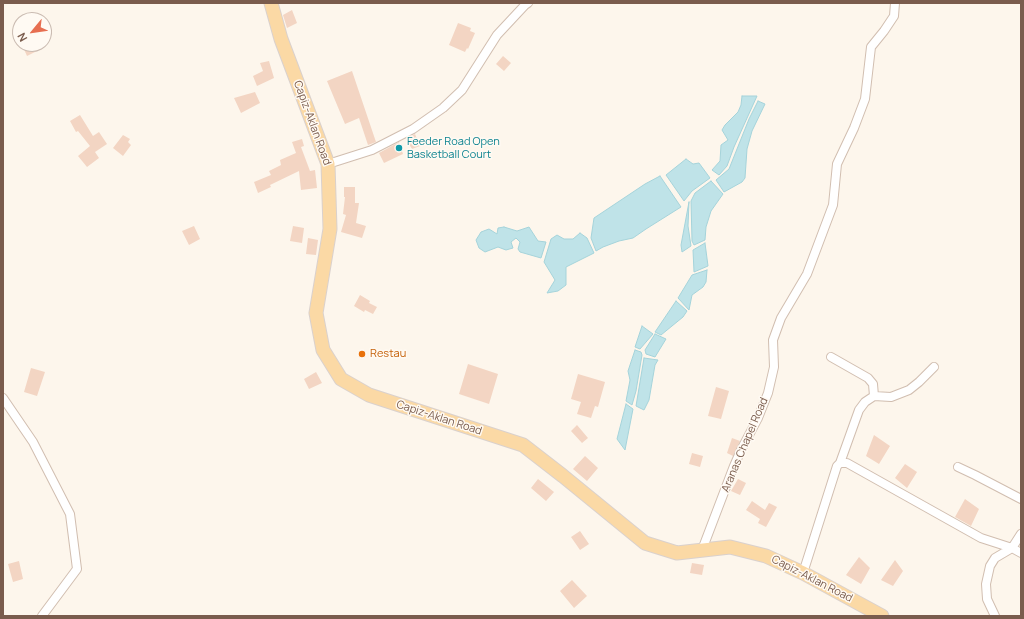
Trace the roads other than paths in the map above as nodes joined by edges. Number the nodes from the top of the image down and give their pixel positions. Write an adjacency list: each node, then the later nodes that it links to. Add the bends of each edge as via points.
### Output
1 (271, 3): 4 (main road, Capiz-Aklan Road, via 281,39)
2 (528, 3): 4 (street, via 497,35 462,90 443,108 413,129 372,150)
3 (895, 3): 14 (street, Aranas Chapel Road, via 894,16 871,47 865,99 837,164 833,205 807,274 781,318 773,340 774,367 768,393 734,466)
4 (328, 164): 14 (main road, Capiz-Aklan Road, via 330,229 316,313 323,350 341,379 369,395 523,446 645,543 677,553)
5 (831, 357): 7 (street, via 868,378 873,384)
6 (934, 367): 7 (street, via 909,390 891,397)
7 (874, 396): 9 (street, via 859,410)
8 (3, 398): 17 (street, via 32,442 70,514 77,569)
9 (840, 463): 13 (street, via 847,463 981,538); 16 (street)
10 (958, 467): 11 (street)
11 (1021, 499)
12 (1021, 534): 13 (street)
13 (1012, 548): 15 (street); 19 (street, via 995,558 990,566 986,584 987,599)
14 (702, 550): 16 (main road, Capiz-Aklan Road, via 730,547 766,556)
15 (1021, 553)
16 (803, 573): 18 (main road, Capiz-Aklan Road)
17 (42, 616)
18 (882, 616)
19 (995, 616)

